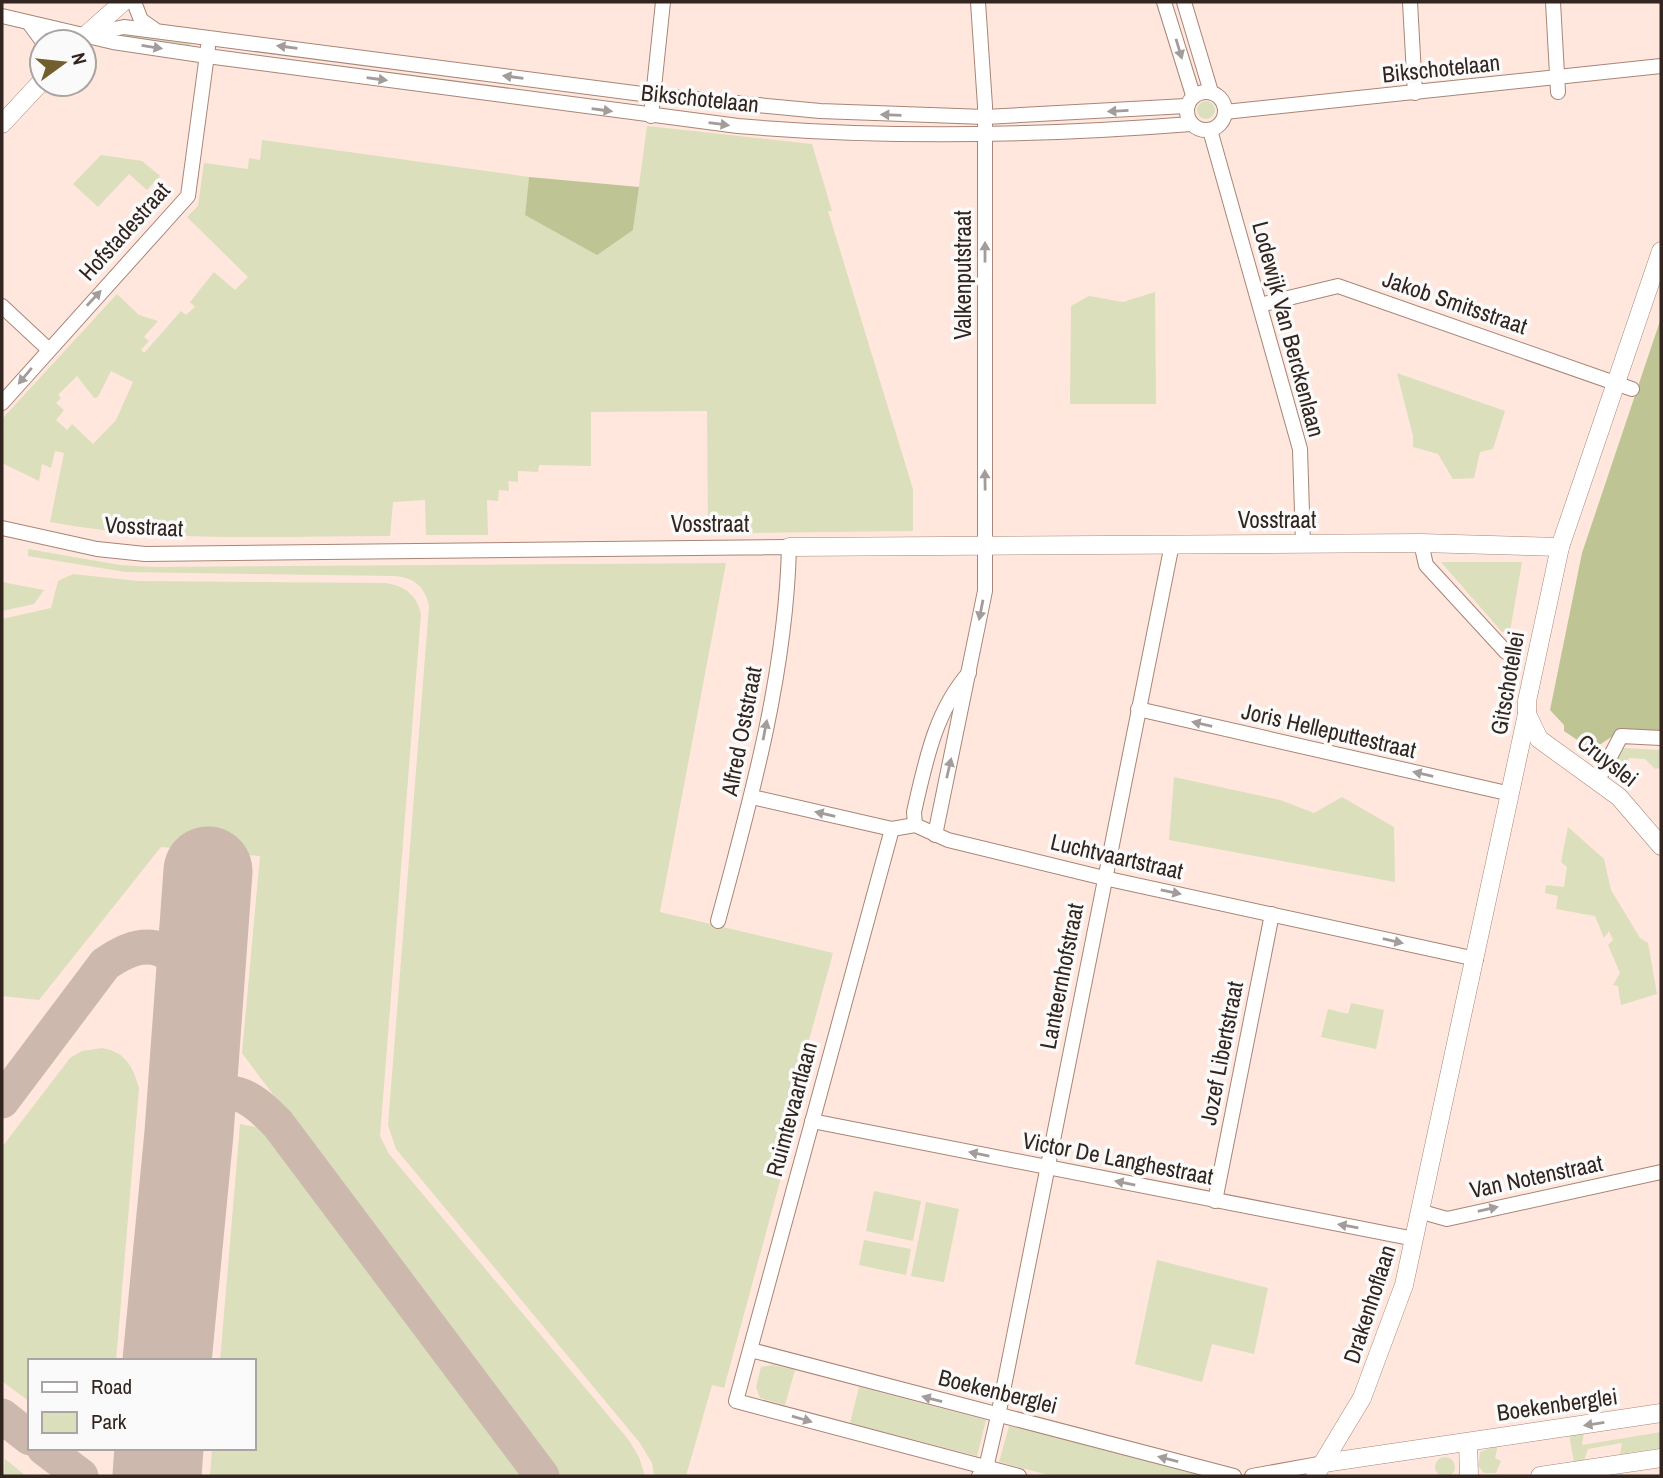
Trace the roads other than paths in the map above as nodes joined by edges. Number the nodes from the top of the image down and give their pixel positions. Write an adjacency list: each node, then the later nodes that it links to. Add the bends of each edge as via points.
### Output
1 (108, 2): 14 (street)
2 (123, 2): 15 (street)
3 (134, 2): 17 (street, via 141,20)
4 (663, 2): 25 (street)
5 (978, 2): 30 (street, Valkenputstraat)
6 (1164, 2): 27 (street, one-way to 27)
7 (1184, 2): 23 (street)
8 (1410, 2): 24 (street)
9 (1553, 2): 22 (street)
10 (2, 16): 11 (street, Bikschotelaan)
11 (29, 23): 12 (street); 13 (street, Bikschotelaan)
12 (33, 28)
13 (52, 28)
14 (90, 28)
15 (93, 28)
16 (98, 31): 17 (street, Bikschotelaan, via 117,26)
17 (158, 31): 19 (street, Bikschotelaan)
18 (98, 37): 20 (street, Bikschotelaan, one-way to 20)
19 (210, 37): 20 (street); 25 (street, Bikschotelaan, one-way to 19)
20 (207, 56): 29 (street, Bikschotelaan, one-way to 29); 38 (street, Hofstadestraat, one-way to 20, via 188,196)
21 (1661, 66): 22 (street, Bikschotelaan)
22 (1557, 86): 24 (street, Bikschotelaan)
23 (1211, 92): 27 (street, Bikschotelaan); 28 (street, via 1221,98)
24 (1415, 93): 28 (street, Bikschotelaan)
25 (653, 95): 29 (street); 30 (street, Bikschotelaan, one-way to 25, via 820,111)
26 (28, 96): 31 (street)
27 (1190, 101): 30 (street, Bikschotelaan, one-way to 30); 32 (street)
28 (1225, 112): 33 (street)
29 (651, 116): 34 (street, Bikschotelaan, one-way to 34, via 818,133)
30 (985, 117): 34 (street, Valkenputstraat)
31 (2, 124)
32 (1191, 124): 33 (street, Bikschotelaan); 34 (street, Bikschotelaan)
33 (1210, 130): 36 (street, Lodewijk Van Berckenlaan)
34 (984, 135): 47 (street, Valkenputstraat, one-way to 34)
35 (1661, 251): 39 (street, Gitschotellei)
36 (1260, 305): 39 (street, Jakob Smitsstraat, via 1338,286); 44 (street, Lodewijk Van Berckenlaan, via 1300,449)
37 (2, 306): 38 (street)
38 (48, 349): 40 (street, Hofstadestraat, one-way to 40)
39 (1625, 386): 46 (street, Gitschotellei)
40 (2, 403)
41 (2, 528): 45 (street, Vosstraat, via 97,550 145,554)
42 (1421, 543): 44 (street, Vosstraat); 46 (street, Vosstraat); 48 (street, via 1426,565)
43 (1172, 544): 44 (street, Vosstraat); 47 (street, Vosstraat); 50 (street, Lanteernhofstraat)
44 (1303, 544)
45 (789, 547): 47 (street, Vosstraat); 55 (street, Alfred Oststraat, one-way to 45, via 785,624)
46 (1560, 547): 51 (street, Gitschotellei)
47 (985, 548): 49 (street, Valkenputstraat, one-way to 49, via 985,591)
48 (1506, 652)
49 (970, 672): 56 (street, via 957,686 933,735); 58 (street, Valkenputstraat, one-way to 49)
50 (1138, 709): 54 (street, Joris Helleputtestraat, one-way to 50); 60 (street, Lanteernhofstraat)
51 (1527, 714): 53 (street, Cruyslei, via 1543,743); 54 (street, Gitschotellei)
52 (1661, 738): 53 (street, via 1620,736)
53 (1598, 780): 59 (street, Cruyslei, via 1632,810)
54 (1511, 794): 63 (street, Gitschotellei)
55 (752, 797): 57 (street, one-way to 55); 62 (street, Alfred Oststraat)
56 (915, 825): 57 (street); 58 (street, Luchtvaartstraat)
57 (892, 829): 64 (street, Ruimtevaartlaan)
58 (935, 835): 60 (street, Luchtvaartstraat)
59 (1661, 846)
60 (1104, 878): 61 (street, Luchtvaartstraat, one-way to 61); 66 (street, Lanteernhofstraat)
61 (1272, 914): 63 (street, Luchtvaartstraat, one-way to 63); 68 (street, Jozef Libertstraat)
62 (718, 921)
63 (1476, 959): 65 (street, Gitschotellei)
64 (812, 1121): 66 (street, Victor De Langhestraat, one-way to 64); 71 (street, Ruimtevaartlaan)
65 (1438, 1134): 69 (street, Drakenhoflaan)
66 (1046, 1167): 68 (street, Victor De Langhestraat, one-way to 66); 73 (street, Lanteernhofstraat)
67 (1661, 1172): 69 (street, Van Notenstraat, one-way to 67, via 1447,1219)
68 (1214, 1201): 70 (street, Victor De Langhestraat, one-way to 68)
69 (1422, 1212): 70 (street, Drakenhoflaan)
70 (1415, 1238): 76 (street, Drakenhoflaan, via 1383,1347 1362,1398)
71 (751, 1350): 73 (street, Boekenberglei, one-way to 71); 77 (street, Ruimtevaartlaan, one-way to 77, via 736,1401)
72 (1661, 1413): 74 (street, Boekenberglei, one-way to 74)
73 (998, 1416): 77 (street, Lanteernhofstraat); 79 (street, Boekenberglei, one-way to 73)
74 (1468, 1442): 76 (street, Boekenberglei); 81 (street)
75 (1661, 1458): 82 (street)
76 (1320, 1470): 80 (street, Boekenberglei)
77 (982, 1472): 78 (street)
78 (1019, 1476)
79 (1234, 1476)
80 (1252, 1476)
81 (1469, 1476)
82 (1540, 1476)

